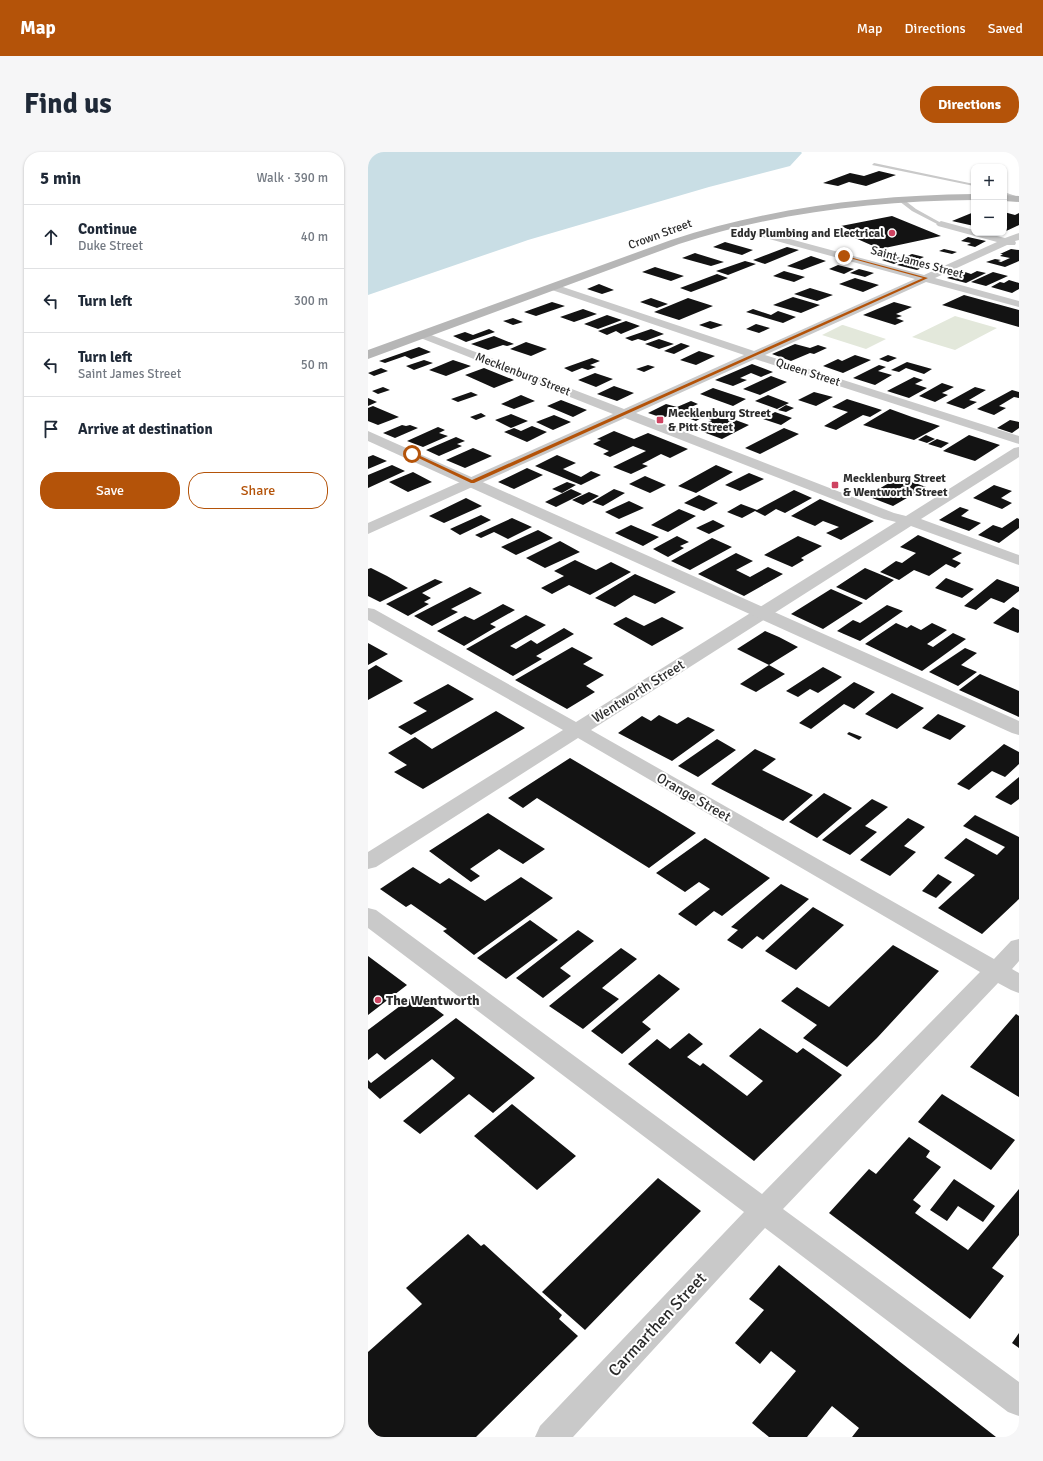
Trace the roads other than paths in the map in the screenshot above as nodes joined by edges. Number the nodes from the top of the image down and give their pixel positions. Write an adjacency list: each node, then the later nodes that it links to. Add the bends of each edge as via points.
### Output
1 (874, 164): 2 (lane)
2 (971, 184)
3 (1007, 194): 6 (lane)
4 (971, 197): 7 (main road, Crown Street)
5 (1007, 198): 6 (main road)
6 (1018, 198)
7 (901, 200): 8 (lane); 14 (main road, Crown Street, via 781,214 725,226)
8 (941, 224): 11 (street)
9 (761, 234): 13 (street, Saint James Street)
10 (1019, 236): 11 (street)
11 (1006, 242): 12 (street); 13 (street)
12 (1019, 245)
13 (927, 278): 15 (street, Saint James Street); 18 (street)
14 (553, 287): 16 (main road, Crown Street); 18 (street, Queen Street)
15 (1019, 304)
16 (422, 335): 17 (main road, Crown Street); 19 (street, Mecklenburg Street)
17 (368, 355)
18 (754, 355): 19 (street); 21 (street, Queen Street)
19 (624, 413): 23 (street); 24 (street, Mecklenburg Street, via 889,516)
20 (368, 434): 23 (street)
21 (1019, 440)
22 (1019, 451): 24 (street, Wentworth Street)
23 (472, 482): 25 (street); 28 (street)
24 (909, 520): 26 (street); 28 (street, Wentworth Street)
25 (368, 529)
26 (1019, 560)
27 (368, 613): 30 (street, Orange Street)
28 (763, 613): 29 (street); 30 (street, Wentworth Street)
29 (1019, 729)
30 (577, 730): 31 (street, Wentworth Street); 34 (street, Orange Street)
31 (368, 862)
32 (368, 916): 36 (street)
33 (1019, 947): 34 (street, Carmarthen Street)
34 (996, 970): 35 (street, Orange Street); 36 (street, Carmarthen Street)
35 (1019, 984)
36 (763, 1211): 37 (street); 38 (street, Carmarthen Street)
37 (1019, 1401)
38 (551, 1437)

